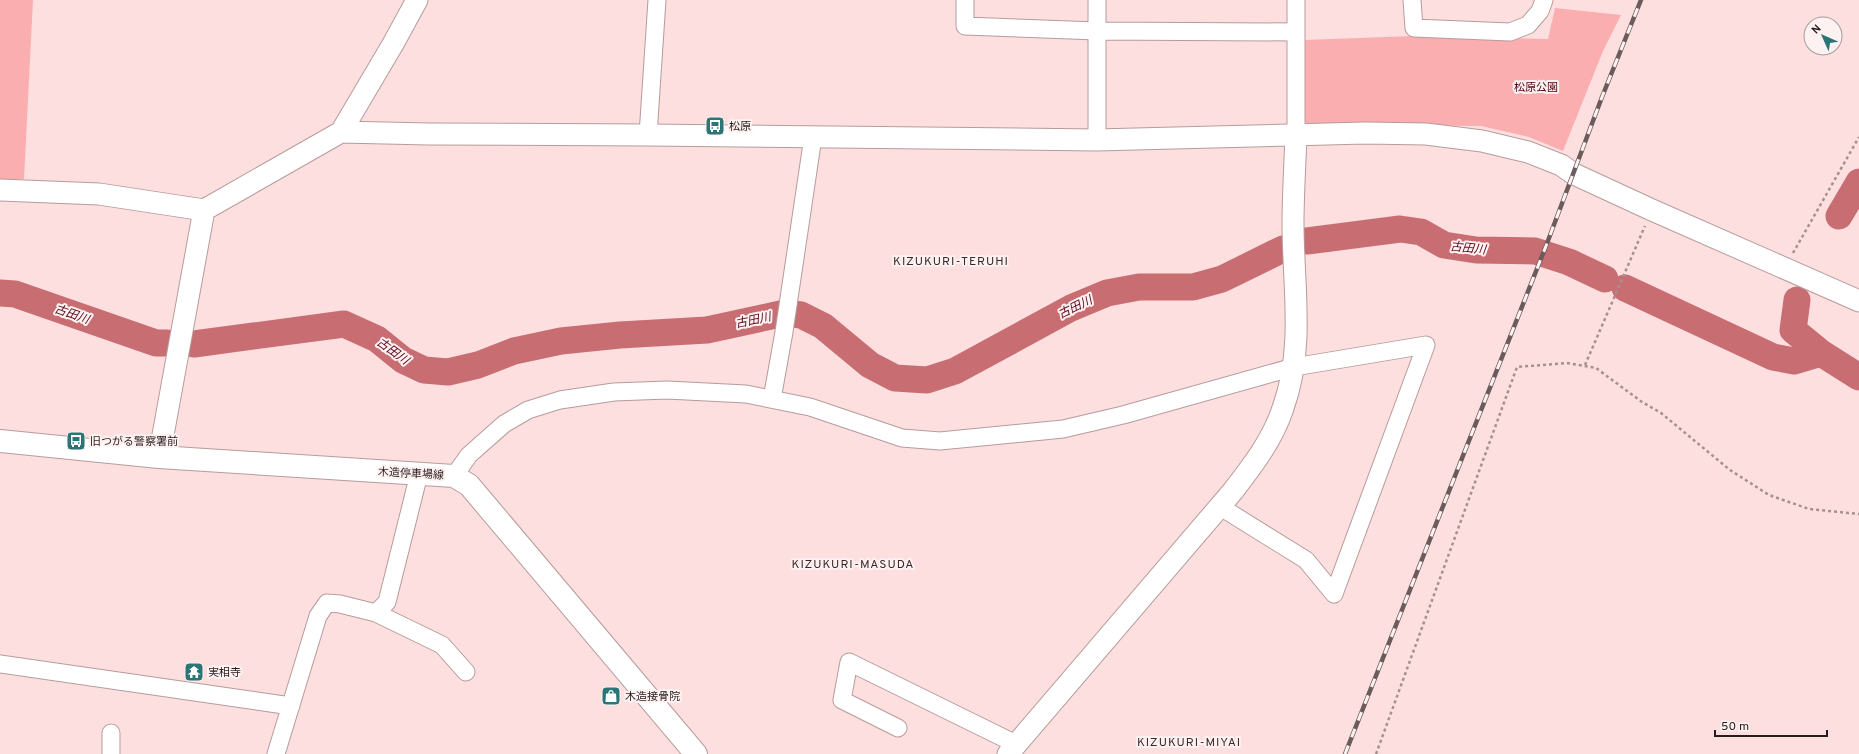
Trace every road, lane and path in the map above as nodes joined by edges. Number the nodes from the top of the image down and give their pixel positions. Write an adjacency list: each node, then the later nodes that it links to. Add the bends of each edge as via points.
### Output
1 (417, 0): 10 (street)
2 (657, 0): 11 (street)
3 (965, 0): 8 (street, via 965,26)
4 (1097, 0): 8 (street)
5 (1296, 0): 9 (street)
6 (1412, 0): 7 (street, via 1414,28 1510,32 1528,25 1540,11)
7 (1544, 0)
8 (1097, 31): 9 (street); 15 (street)
9 (1296, 32): 12 (street)
10 (341, 132): 11 (street); 17 (street)
11 (648, 135): 13 (street)
12 (1296, 135): 15 (street); 18 (street, via 1426,134 1482,140 1528,152 1561,165 1574,174); 22 (street, via 1293,224 1297,330)
13 (813, 137): 15 (street); 23 (street)
14 (1859, 137): 19 (path)
15 (1097, 140)
16 (0, 190): 17 (street, via 99,194)
17 (204, 210): 25 (street)
18 (1652, 210): 19 (street); 21 (path)
19 (1785, 268): 20 (street)
20 (1859, 301)
21 (1585, 365): 29 (path, via 1596,368 1642,402 1661,412 1730,470 1769,495 1809,509); 40 (path, via 1567,363 1517,367)
22 (1294, 367): 23 (street, via 1123,415 1063,429 940,441 902,438 810,408); 28 (street, via 1283,408 1261,455); 28 (street, via 1426,345 1334,594 1306,560)
23 (772, 399): 27 (street, via 746,394 667,390 614,392 560,400 528,410 504,424 469,455)
24 (0, 441): 25 (main road, 木造停車場線)
25 (159, 458): 26 (main road, 木造停車場線)
26 (418, 474): 27 (main road, 木造停車場線); 30 (street, via 387,602)
27 (454, 476): 39 (main road, 木造停車場線, via 469,485)
28 (1219, 506): 36 (street)
29 (1859, 514)
30 (376, 613): 32 (street, via 442,645); 33 (street, via 327,603 318,616)
31 (0, 664): 33 (street)
32 (466, 672)
33 (291, 706): 38 (street)
34 (898, 728): 36 (street, via 842,700 849,662)
35 (111, 732): 37 (street)
36 (1012, 749)
37 (111, 754)
38 (276, 754)
39 (696, 754)
40 (1376, 754)

